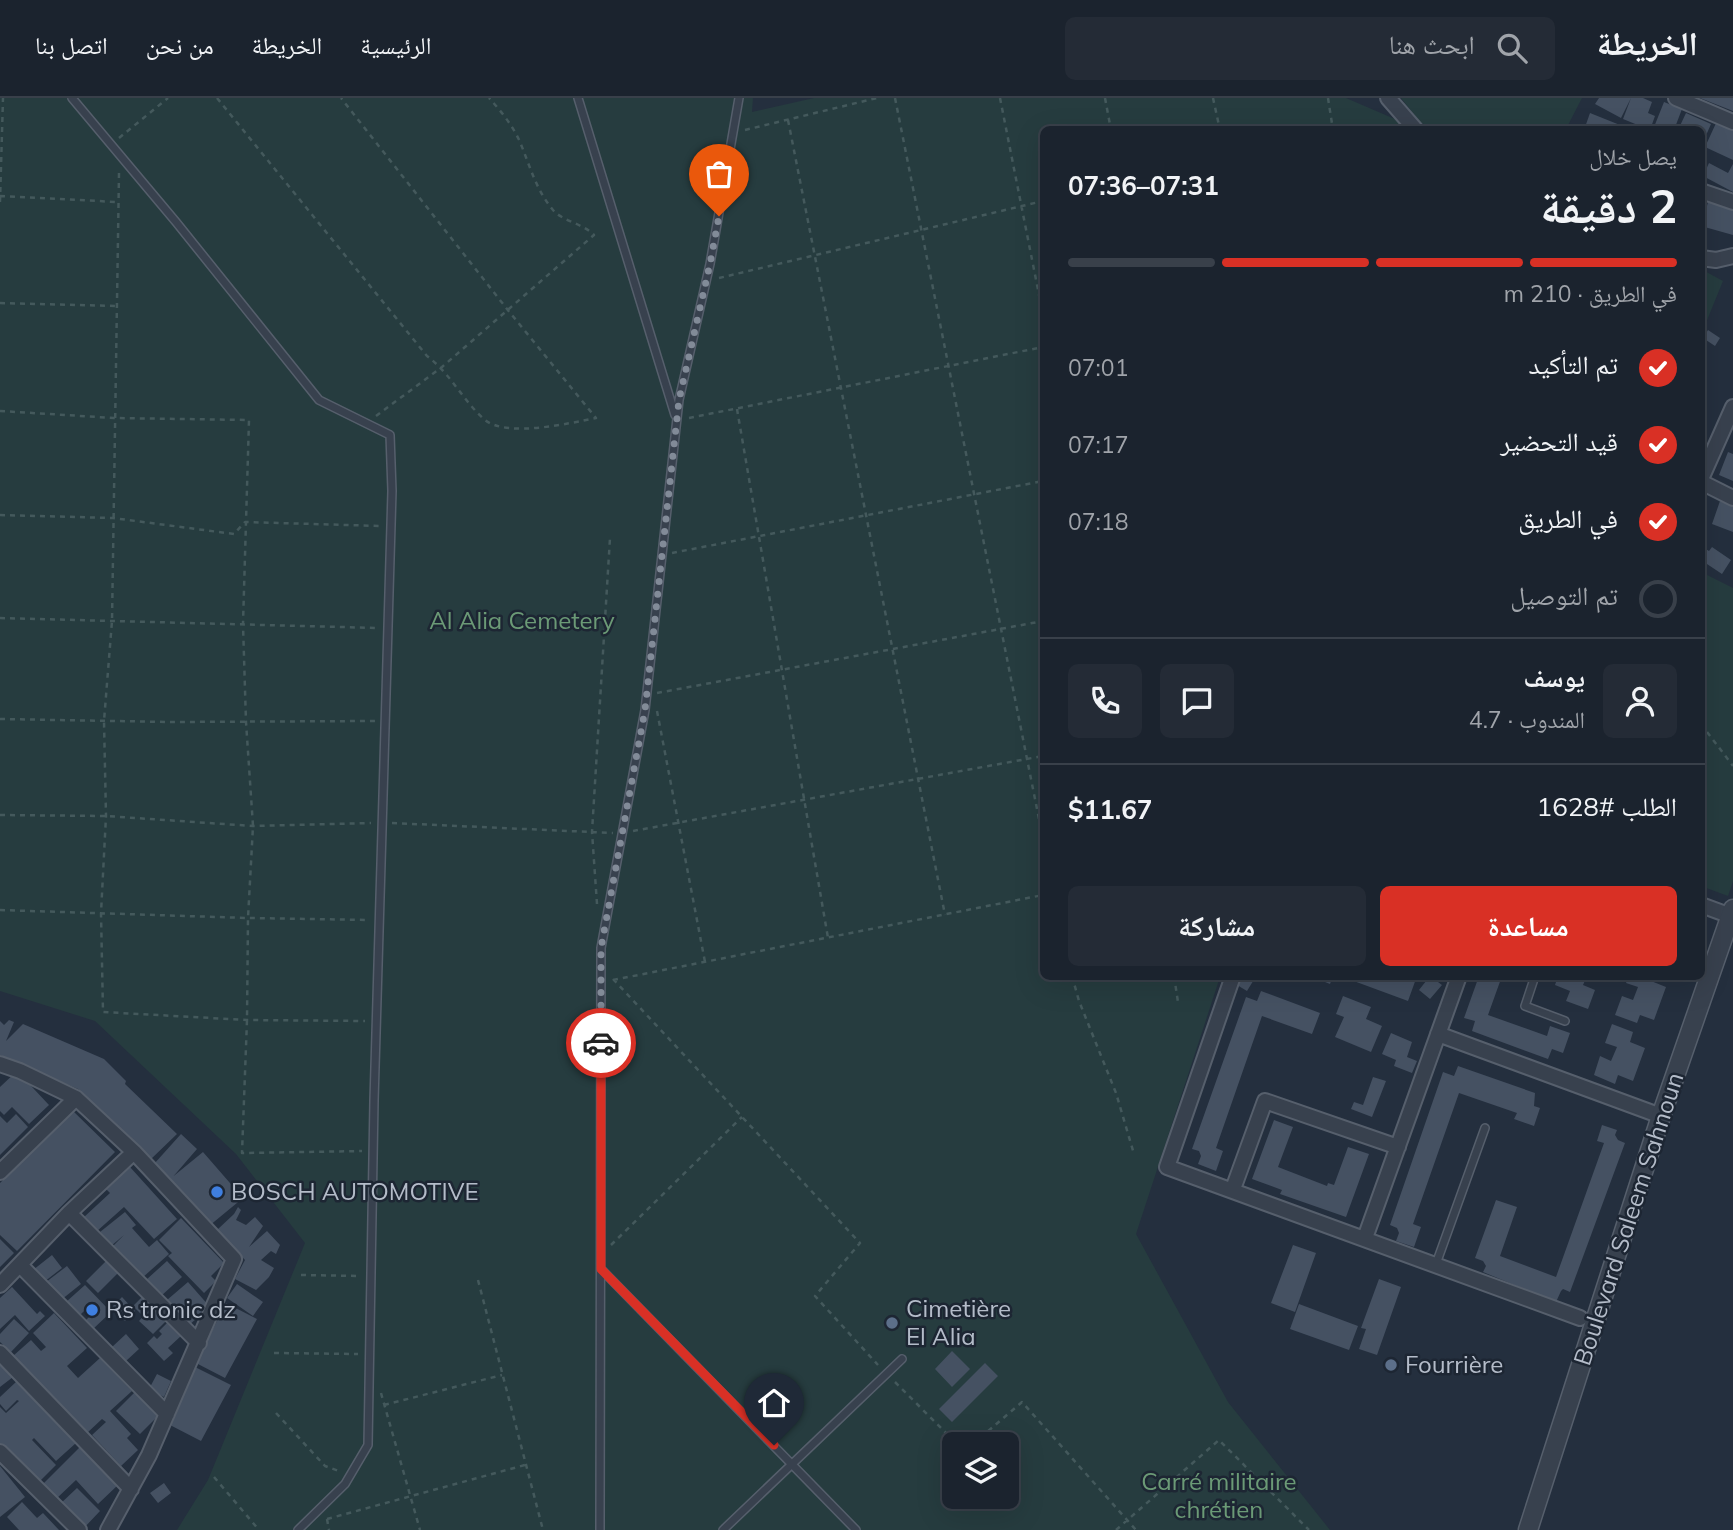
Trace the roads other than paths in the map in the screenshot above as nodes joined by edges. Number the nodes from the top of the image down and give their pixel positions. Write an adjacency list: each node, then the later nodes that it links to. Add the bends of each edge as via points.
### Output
1 (72, 98): 48 (lane, via 319,400 390,435 368,1445 345,1484)
2 (578, 98): 13 (lane)
3 (739, 98): 13 (lane)
4 (1388, 98): 7 (street)
5 (1676, 98): 6 (street)
6 (1733, 122)
7 (1412, 126)
8 (1705, 192): 9 (street)
9 (1733, 202)
10 (1733, 256): 11 (street)
11 (1705, 258)
12 (1733, 407): 14 (street)
13 (677, 421): 36 (lane, via 650,694 601,948)
14 (1705, 472)
15 (1705, 483): 16 (street)
16 (1733, 498)
17 (1705, 906): 18 (street)
18 (1732, 912): 26 (street, Boulevard Saleem Sahnoun)
19 (1232, 980): 31 (street, via 1167,1167)
20 (1458, 980): 23 (street)
21 (1534, 980): 22 (lane, via 1525,1006)
22 (1565, 1021)
23 (1438, 1034): 26 (street); 28 (street)
24 (0, 1064): 25 (street)
25 (76, 1098): 29 (street); 30 (street)
26 (1661, 1116): 52 (street, Boulevard Saleem Sahnoun)
27 (1485, 1128): 34 (lane)
28 (1398, 1147): 31 (street, via 1265,1101); 33 (street)
29 (134, 1152): 32 (street); 39 (street, via 234,1259)
30 (0, 1172)
31 (1233, 1189): 33 (street)
32 (69, 1213): 35 (street); 39 (street)
33 (1365, 1238): 34 (street)
34 (1436, 1264): 38 (street)
35 (20, 1265): 37 (street); 42 (street)
36 (601, 1269): 44 (lane); 49 (lane)
37 (0, 1285)
38 (1580, 1318)
39 (199, 1343): 42 (street)
40 (0, 1353): 45 (street)
41 (902, 1359): 44 (lane)
42 (167, 1414): 45 (street)
43 (0, 1452): 46 (street)
44 (793, 1464): 50 (lane); 51 (lane)
45 (131, 1489): 47 (street)
46 (79, 1530)
47 (108, 1530)
48 (298, 1530)
49 (600, 1530)
50 (723, 1530)
51 (856, 1530)
52 (1528, 1530)

